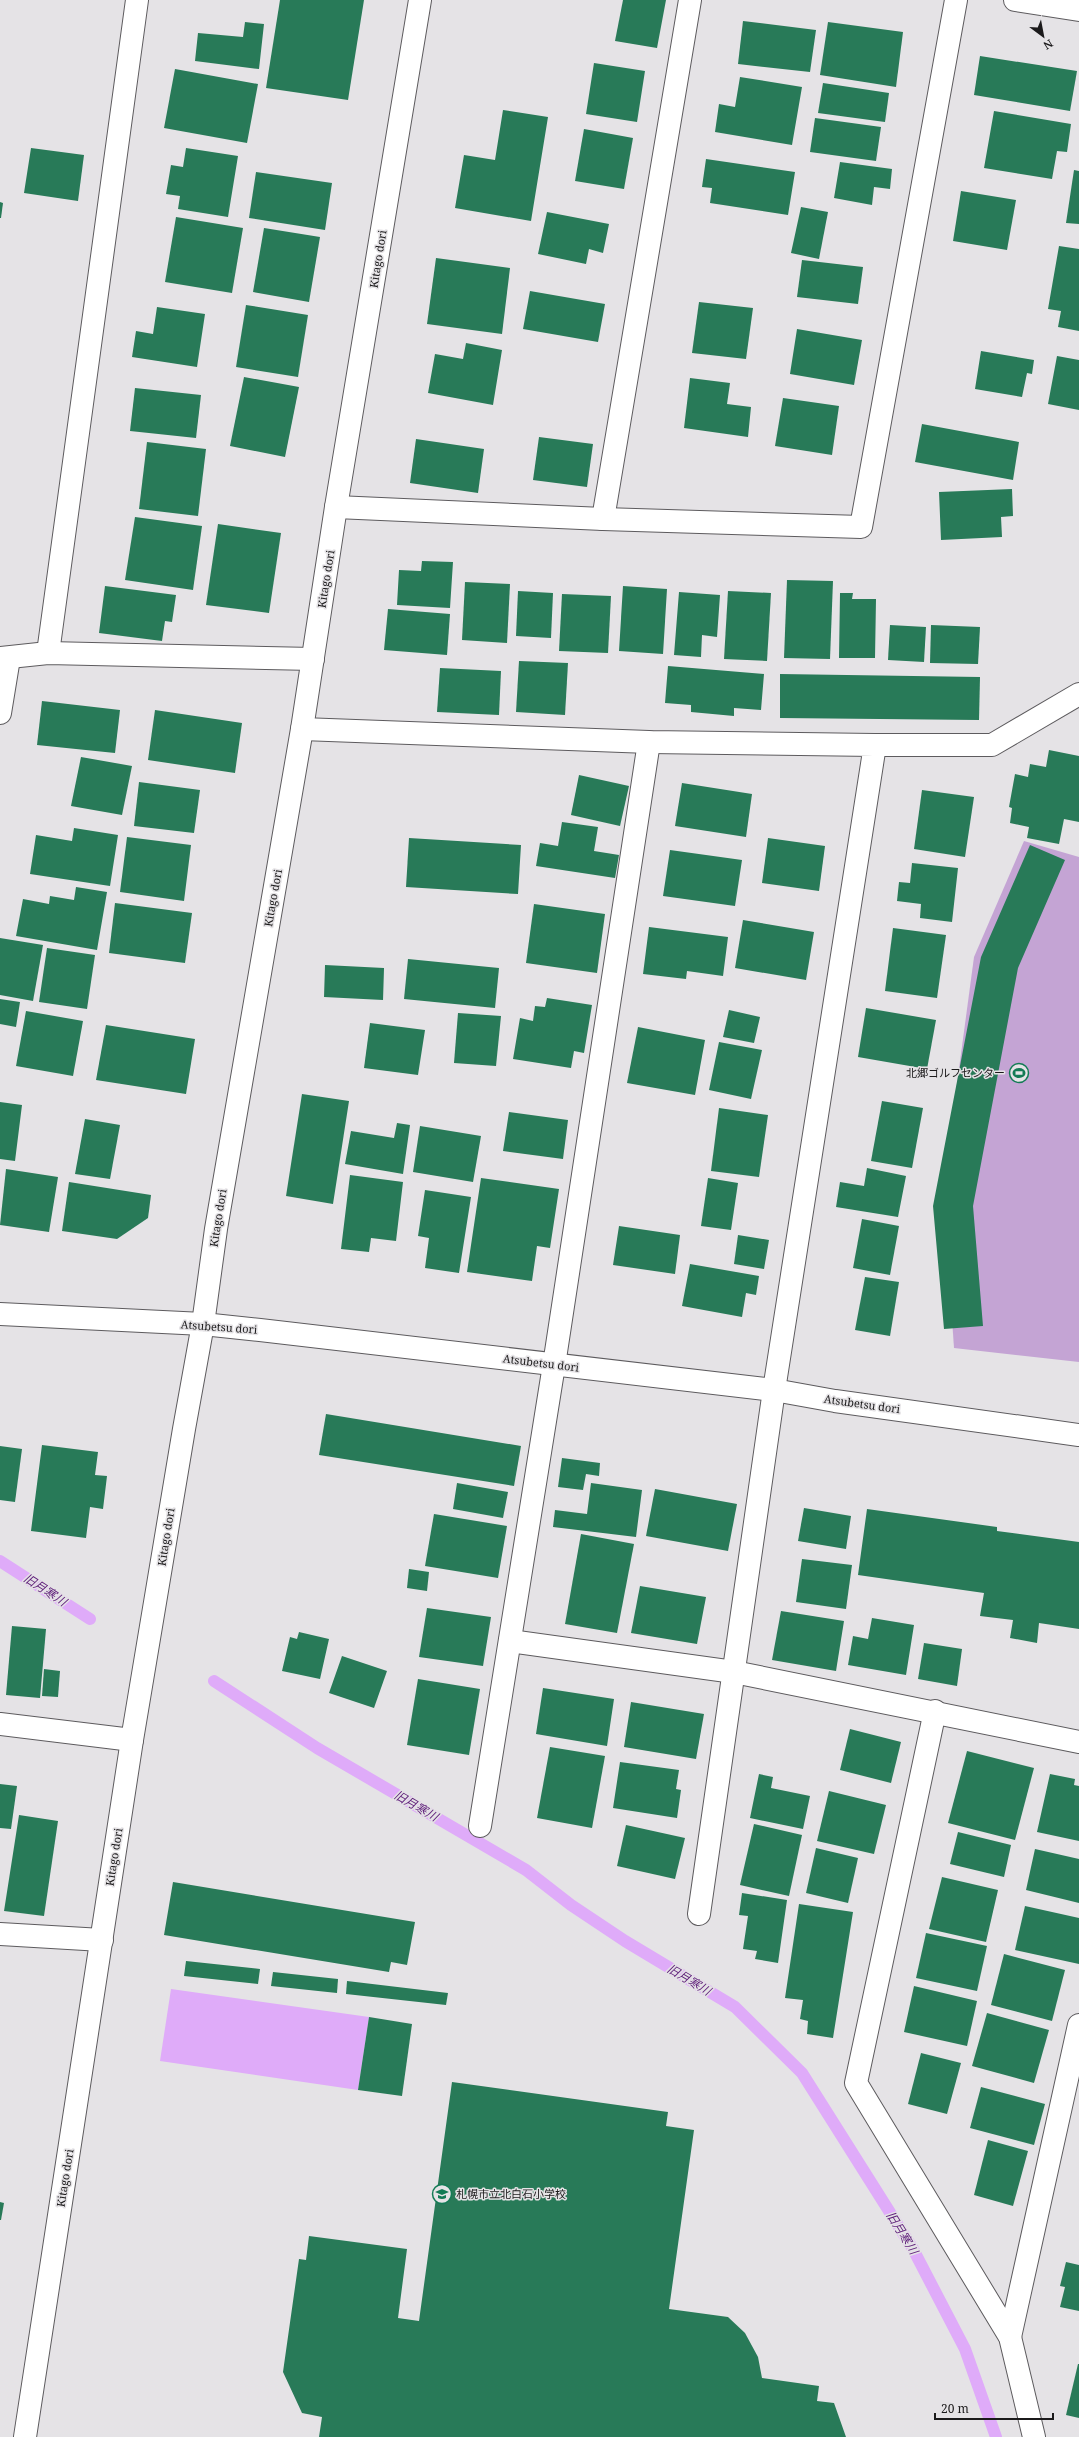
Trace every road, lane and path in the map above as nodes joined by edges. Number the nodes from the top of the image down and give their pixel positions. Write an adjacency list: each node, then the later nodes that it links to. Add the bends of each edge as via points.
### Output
1 (137, 0): 9 (street)
2 (420, 0): 7 (street, Kitago dori)
3 (690, 0): 8 (street)
4 (956, 0): 8 (street, via 861,527)
5 (1015, 0): 6 (street)
6 (1079, 10)
7 (336, 507): 8 (street); 11 (street, Kitago dori)
8 (603, 519)
9 (48, 653): 10 (street); 11 (street)
10 (4, 658): 13 (street)
11 (313, 659): 14 (street, Kitago dori)
12 (1079, 694): 16 (street, via 992,745)
13 (0, 713)
14 (302, 729): 15 (street); 18 (street, Kitago dori, via 216,1229)
15 (650, 742): 16 (street); 19 (street)
16 (874, 745): 20 (street)
17 (0, 1314): 18 (street, Atsubetsu dori)
18 (203, 1324): 19 (street, Atsubetsu dori); 26 (street, Kitago dori)
19 (554, 1365): 20 (street, Atsubetsu dori); 22 (street)
20 (774, 1390): 21 (street, Atsubetsu dori); 23 (street)
21 (1079, 1435)
22 (510, 1641): 23 (street); 28 (street)
23 (734, 1672): 24 (street); 29 (street)
24 (935, 1711): 27 (street); 33 (street, via 856,2083)
25 (0, 1724): 26 (street)
26 (132, 1740): 31 (street, Kitago dori)
27 (1079, 1742)
28 (480, 1826)
29 (699, 1914)
30 (0, 1934): 31 (street)
31 (102, 1940): 34 (street, Kitago dori)
32 (1079, 2025): 33 (street)
33 (1010, 2337): 35 (street)
34 (25, 2437)
35 (1034, 2437)

